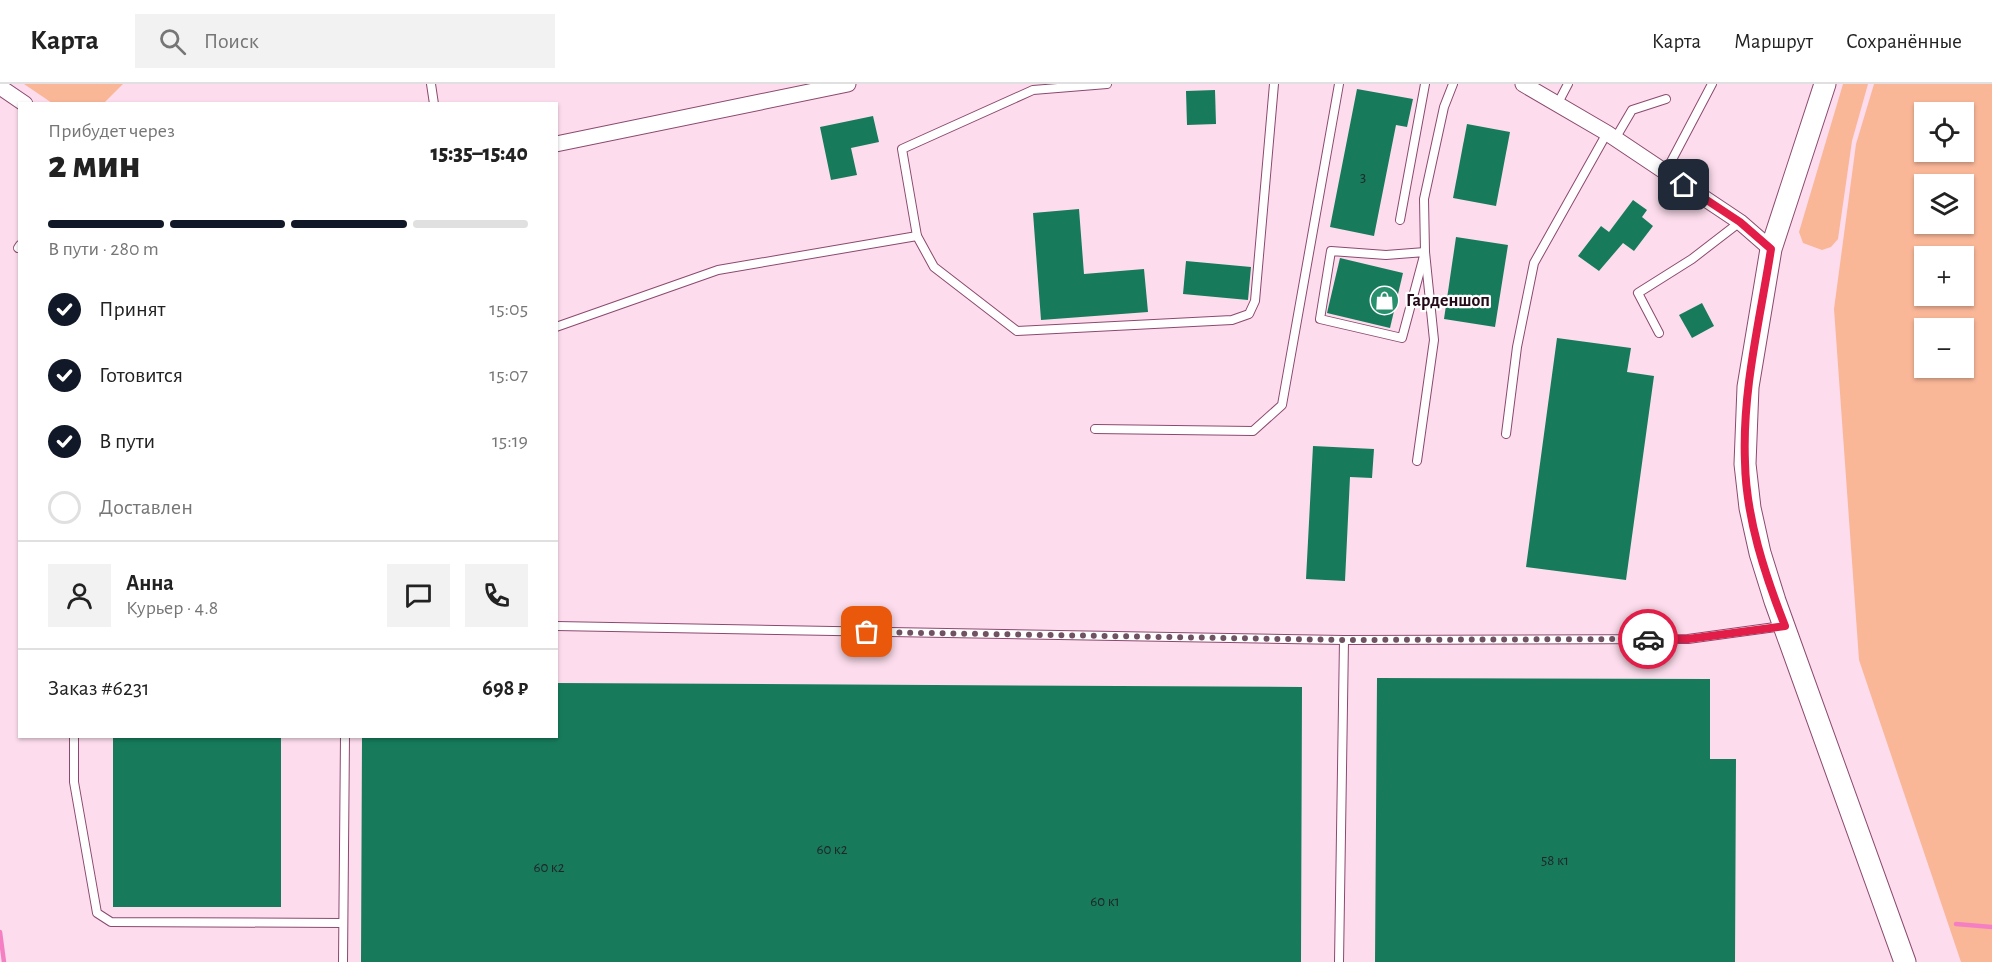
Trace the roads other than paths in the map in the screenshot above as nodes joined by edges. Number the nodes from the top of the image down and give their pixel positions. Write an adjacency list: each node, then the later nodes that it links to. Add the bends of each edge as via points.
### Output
1 (431, 84): 15 (lane)
2 (848, 84): 18 (street)
3 (1107, 84): 22 (lane, via 1033,90 902,148)
4 (1274, 84): 22 (lane, via 1255,301 1249,314 1232,320 1017,331 934,267)
5 (1339, 84): 27 (lane, via 1282,405 1253,431)
6 (1425, 84): 20 (lane)
7 (1453, 84): 24 (lane, via 1444,107 1424,199)
8 (1523, 84): 16 (street)
9 (1568, 84): 16 (lane)
10 (1712, 84): 19 (lane)
11 (1825, 84): 23 (main road)
12 (0, 87): 14 (street)
13 (1666, 99): 17 (lane, via 1632,110)
14 (22, 102)
15 (434, 102)
16 (1558, 104): 17 (street)
17 (1611, 136): 19 (street); 28 (lane, via 1534,263 1517,347)
18 (558, 144)
19 (1665, 173): 21 (street)
20 (1400, 220)
21 (1740, 222): 23 (street); 26 (lane, via 1692,259 1638,292)
22 (917, 237): 25 (lane, via 718,270)
23 (1771, 249): 31 (main road, via 1748,387 1744,464 1760,553)
24 (1425, 252): 24 (lane, via 1386,255 1331,251 1320,319 1402,338); 29 (lane, via 1434,340)
25 (558, 326)
26 (1659, 333)
27 (1095, 429)
28 (1506, 434)
29 (1417, 461)
30 (558, 626): 32 (lane)
31 (1785, 626): 32 (lane, via 1688,639); 38 (main road)
32 (1344, 640): 37 (lane)
33 (74, 738): 35 (lane, via 74,782 97,913 111,922)
34 (345, 738): 35 (lane)
35 (344, 923): 36 (lane)
36 (343, 962)
37 (1339, 962)
38 (1905, 962)

